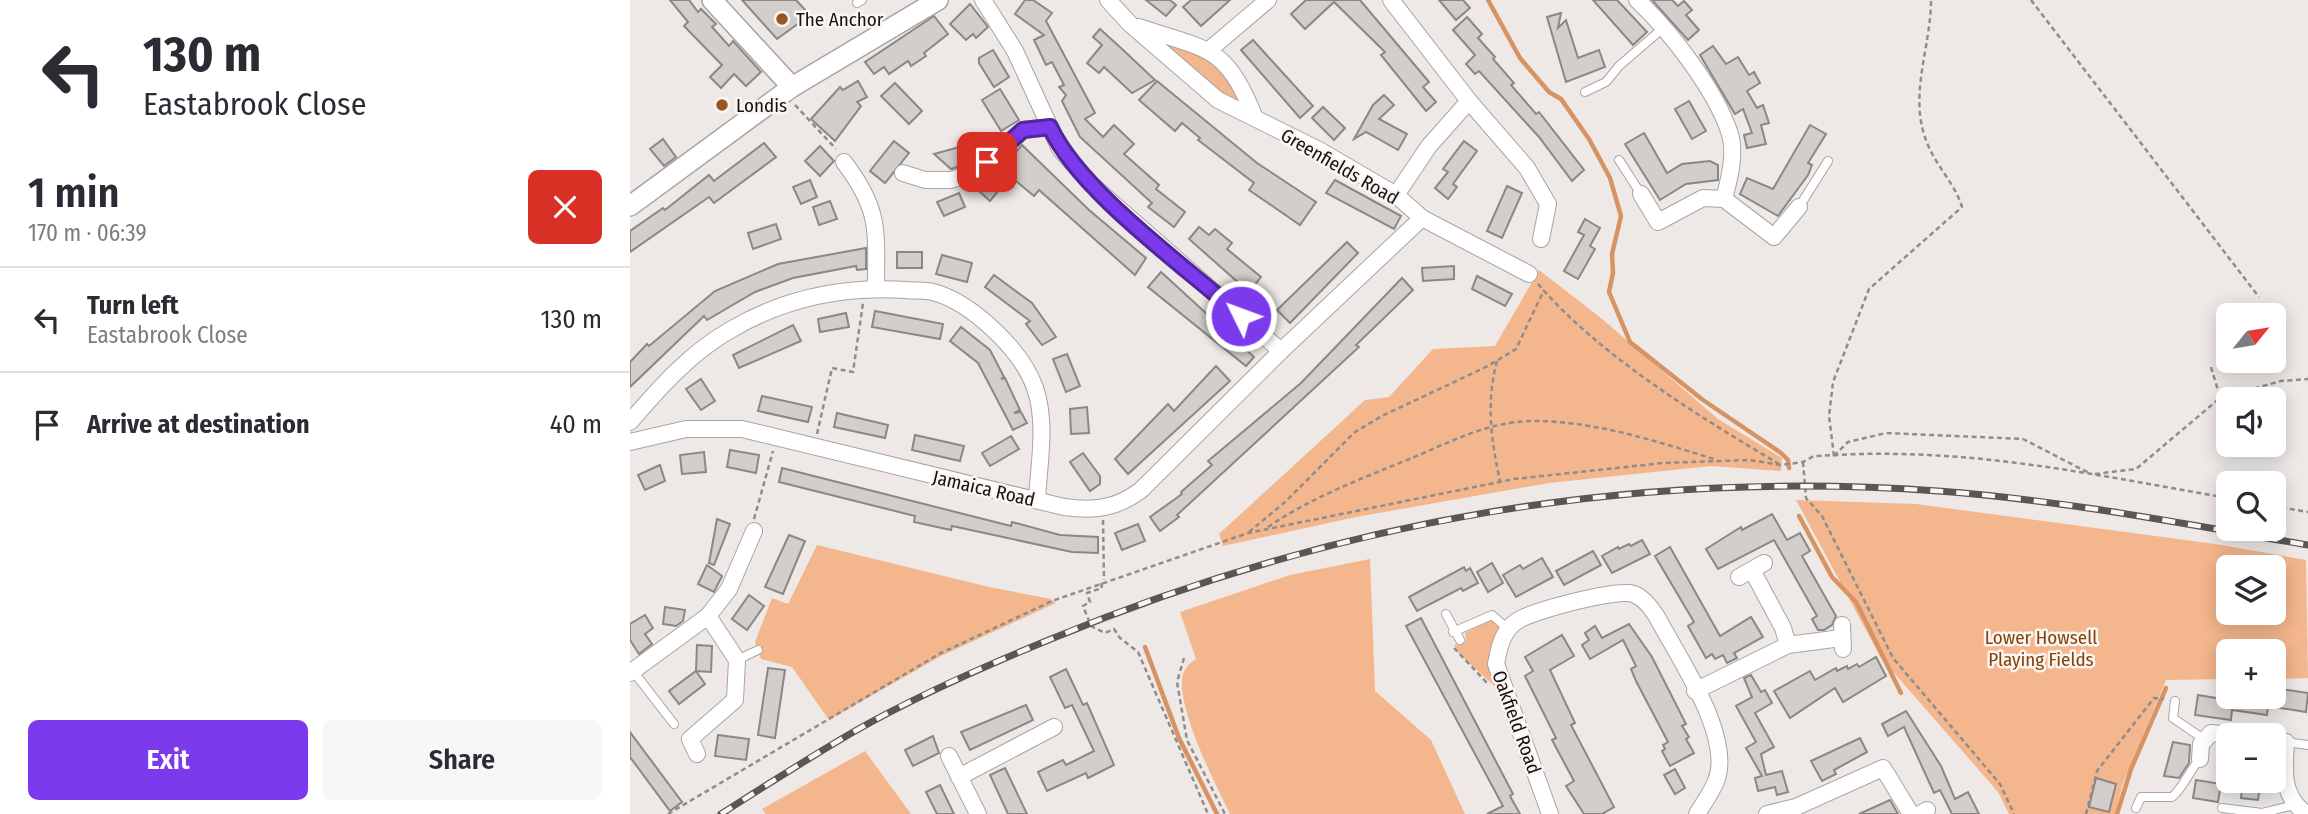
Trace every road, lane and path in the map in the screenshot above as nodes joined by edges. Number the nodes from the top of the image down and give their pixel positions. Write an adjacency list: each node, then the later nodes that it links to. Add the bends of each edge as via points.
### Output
1 (712, 0): 13 (street)
2 (982, 0): 17 (street, via 1015,51)
3 (1108, 0): 10 (street, Greenfields Road)
4 (1268, 0): 12 (street)
5 (1391, 0): 15 (street)
6 (1637, 0): 11 (street)
7 (1931, 0): 45 (path, via 1919,72 1920,115 1928,146 1962,207 1869,289 1833,382 1829,416)
8 (2031, 0): 32 (path)
9 (929, 2): 13 (street)
10 (1130, 24): 12 (street, Greenfields Road); 16 (street, Greenfields Road, via 1219,100)
11 (1662, 29): 14 (lane, via 1606,82); 24 (street, via 1710,94 1731,136 1731,172)
12 (1209, 50): 16 (street, Greenfields Road, via 1233,70)
13 (788, 89): 20 (path); 25 (street)
14 (1585, 92)
15 (1469, 101): 23 (street, via 1429,146); 28 (street, via 1527,168 1548,204)
16 (1255, 118): 23 (street, Greenfields Road)
17 (1050, 127): 21 (street, via 1023,130 976,172 951,180 925,180); 33 (street, via 1060,149 1091,184)
18 (1619, 160): 22 (lane)
19 (1828, 161): 26 (lane)
20 (844, 162): 30 (street, via 868,196 876,219)
21 (904, 173)
22 (1641, 194): 24 (street, via 1662,229 1703,198)
23 (1395, 195): 27 (street, Greenfields Road)
24 (1724, 199): 26 (street, via 1774,237)
25 (630, 206)
26 (1799, 207)
27 (1422, 218): 29 (street, Greenfields Road); 33 (street, Greenfields Road)
28 (1541, 239)
29 (1530, 274): 31 (path)
30 (870, 289): 40 (street, via 801,300 732,328 665,381); 44 (path, via 853,372 832,368); 52 (street, via 933,292 986,321 1019,358 1035,388 1041,425)
31 (1544, 290): 34 (path, via 1516,349); 48 (path, via 1562,312 1693,413)
32 (2259, 298)
33 (1281, 351): 54 (street, via 1141,490)
34 (1497, 360): 41 (path, via 1490,387); 58 (path, via 1355,432)
35 (2211, 367): 37 (path)
36 (2308, 379): 38 (path)
37 (2217, 387)
38 (2259, 387)
39 (2216, 401): 49 (path, via 2136,469)
40 (630, 422)
41 (1490, 426): 46 (path, via 1534,421 1600,429); 50 (path); 56 (path, via 1357,480 1290,512)
42 (776, 438): 43 (street, Jamaica Road, via 743,429 686,429); 44 (street, Jamaica Road); 57 (path)
43 (630, 442)
44 (814, 447): 52 (street, Jamaica Road)
45 (1834, 456): 47 (path, via 1814,456); 49 (path, via 1895,454); 49 (path, via 1848,442 1886,433 2023,439)
46 (1720, 461): 48 (path); 50 (path)
47 (1803, 462): 48 (path); 99 (path, via 1806,498 1827,526 1893,658 2000,784)
48 (1781, 465)
49 (2092, 474): 51 (path)
50 (1500, 482): 56 (path)
51 (2216, 496)
52 (1037, 499): 54 (street, Jamaica Road)
53 (2286, 508): 55 (path)
54 (1103, 510): 60 (path)
55 (2308, 512)
56 (1265, 530): 58 (path)
57 (754, 531): 62 (street, via 729,589)
58 (1248, 533): 60 (path)
59 (1752, 570): 67 (street)
60 (1102, 582): 93 (path, via 939,654); 95 (path, via 1102,588 1087,593 1090,603 1083,606 1091,626 1105,633 1114,629 1138,652)
61 (1446, 614): 64 (lane)
62 (708, 617): 70 (street); 71 (street)
63 (1508, 629): 64 (lane, via 1492,615); 72 (street, via 1540,612 1631,593 1657,617); 74 (street, Oakfield Road, via 1496,664)
64 (1454, 632): 66 (lane); 74 (path, via 1450,641 1457,655)
65 (1842, 637): 67 (street)
66 (1460, 640)
67 (1788, 645): 72 (street)
68 (758, 650): 70 (lane)
69 (1184, 658): 96 (path, via 1177,682 1187,740)
70 (737, 660): 82 (street, via 735,700 690,739)
71 (631, 670): 75 (lane)
72 (1695, 691): 92 (street, via 1716,730 1720,762 1717,780)
73 (2175, 701): 78 (lane, via 2173,718); 100 (path, via 2154,698 2105,760 2097,771)
74 (1509, 702): 97 (street, Oakfield Road)
75 (674, 724)
76 (1053, 725): 86 (street)
77 (2216, 734): 78 (street)
78 (2205, 740): 84 (street)
79 (2286, 742): 80 (lane)
80 (2308, 745)
81 (1877, 752): 85 (street)
82 (696, 754)
83 (948, 756): 86 (street)
84 (2200, 759): 88 (lane, via 2172,797 2141,797)
85 (1883, 768): 91 (street); 98 (street, via 1796,807)
86 (959, 777): 94 (street)
87 (2286, 788): 90 (street)
88 (2136, 808)
89 (2222, 808): 90 (lane, via 2262,813)
90 (2300, 809)
91 (1919, 812)
92 (1700, 813)
93 (668, 814)
94 (978, 814)
95 (1208, 814)
96 (1225, 814)
97 (1550, 814)
98 (1767, 814)
99 (2014, 814)
100 (2086, 814)

